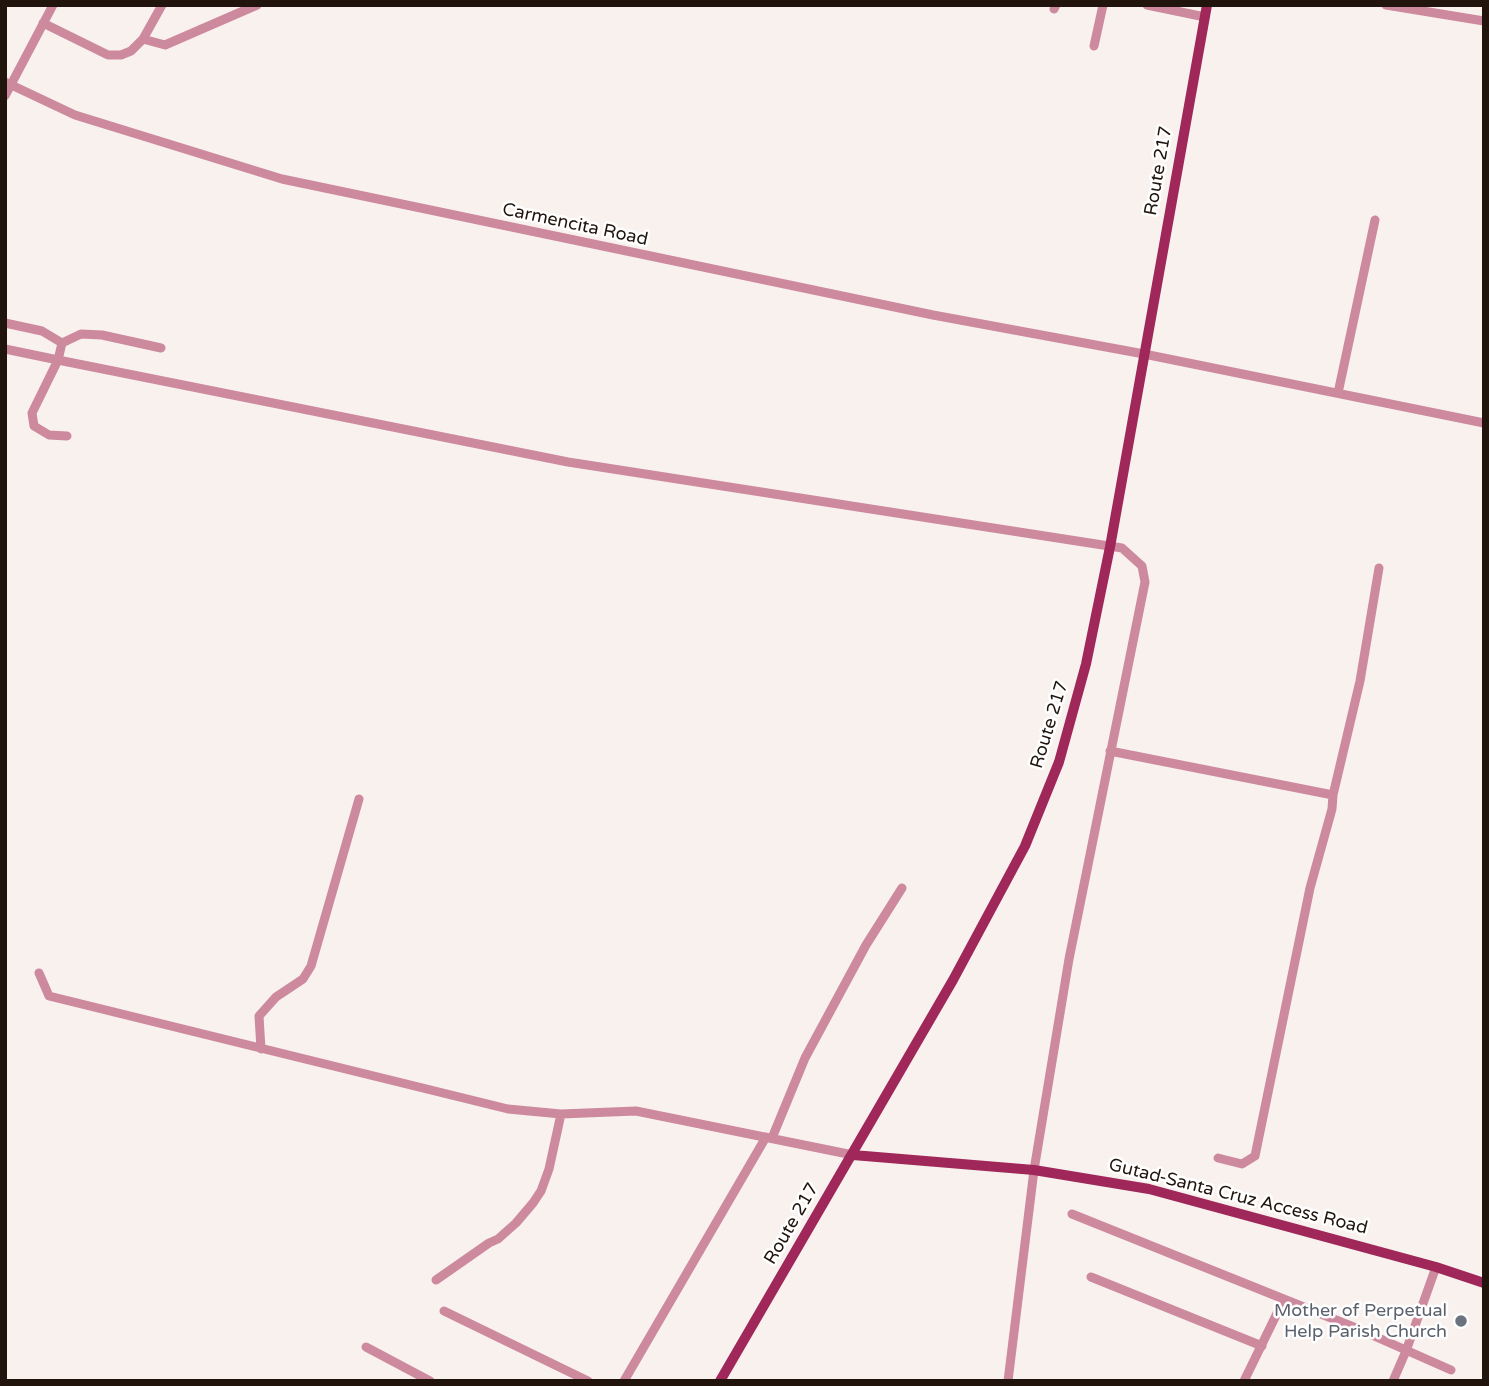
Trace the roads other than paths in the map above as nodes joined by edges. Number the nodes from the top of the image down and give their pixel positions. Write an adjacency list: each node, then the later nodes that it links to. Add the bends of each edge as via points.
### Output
1 (53, 5): 10 (street)
2 (162, 5): 11 (street)
3 (1102, 5): 12 (street)
4 (1147, 5): 8 (street)
5 (1207, 5): 8 (main road, Route 217)
6 (1386, 5): 9 (street)
7 (254, 6): 11 (street, via 165,46)
8 (1205, 17): 20 (main road, Route 217)
9 (1484, 21)
10 (43, 23): 11 (street, via 108,55 131,51); 13 (street)
11 (143, 39)
12 (1094, 46)
13 (8, 84): 14 (street); 20 (street, Carmencita Road, via 75,115 282,179 923,313)
14 (5, 96)
15 (1375, 220): 22 (street)
16 (5, 323): 17 (street, via 42,331)
17 (62, 343): 18 (street, via 81,334 102,335); 21 (street)
18 (161, 348)
19 (5, 349): 21 (street)
20 (1144, 354): 22 (street, Carmencita Road); 25 (main road, Route 217)
21 (58, 360): 24 (street, via 32,413 34,426 50,435); 25 (street, via 568,462)
22 (1338, 393): 23 (street, Carmencita Road)
23 (1484, 423)
24 (67, 436)
25 (1111, 547): 27 (street, via 1122,548 1142,566 1145,582); 35 (main road, Route 217, via 1059,762 1025,846)
26 (1379, 568): 28 (street, via 1360,681)
27 (1110, 751): 28 (street); 37 (street)
28 (1333, 795): 36 (street, via 1255,1156 1242,1164)
29 (359, 799): 32 (street, via 311,966 303,979 276,997 259,1016)
30 (902, 888): 34 (street, via 805,1058)
31 (39, 973): 32 (street, via 49,996)
32 (261, 1049): 33 (street, via 508,1109)
33 (561, 1114): 34 (street, via 636,1111); 41 (street, via 550,1169 533,1203 507,1232)
34 (769, 1137): 35 (street); 51 (street)
35 (853, 1154): 37 (main road, Gutad-Santa Cruz Access Road); 52 (main road, Route 217)
36 (1218, 1158)
37 (1034, 1170): 39 (main road, Gutad-Santa Cruz Access Road, via 1149,1189); 53 (street)
38 (1072, 1214): 43 (street)
39 (1436, 1267): 42 (main road, Gutad-Santa Cruz Access Road); 47 (street)
40 (1091, 1277): 45 (street)
41 (436, 1280)
42 (1484, 1283)
43 (1284, 1299): 45 (street); 47 (street)
44 (444, 1311): 50 (street)
45 (1262, 1346): 54 (street)
46 (366, 1347): 49 (street)
47 (1406, 1351): 48 (street); 55 (street)
48 (1451, 1370)
49 (429, 1381)
50 (589, 1381)
51 (624, 1381)
52 (720, 1381)
53 (1008, 1381)
54 (1244, 1381)
55 (1392, 1381)

